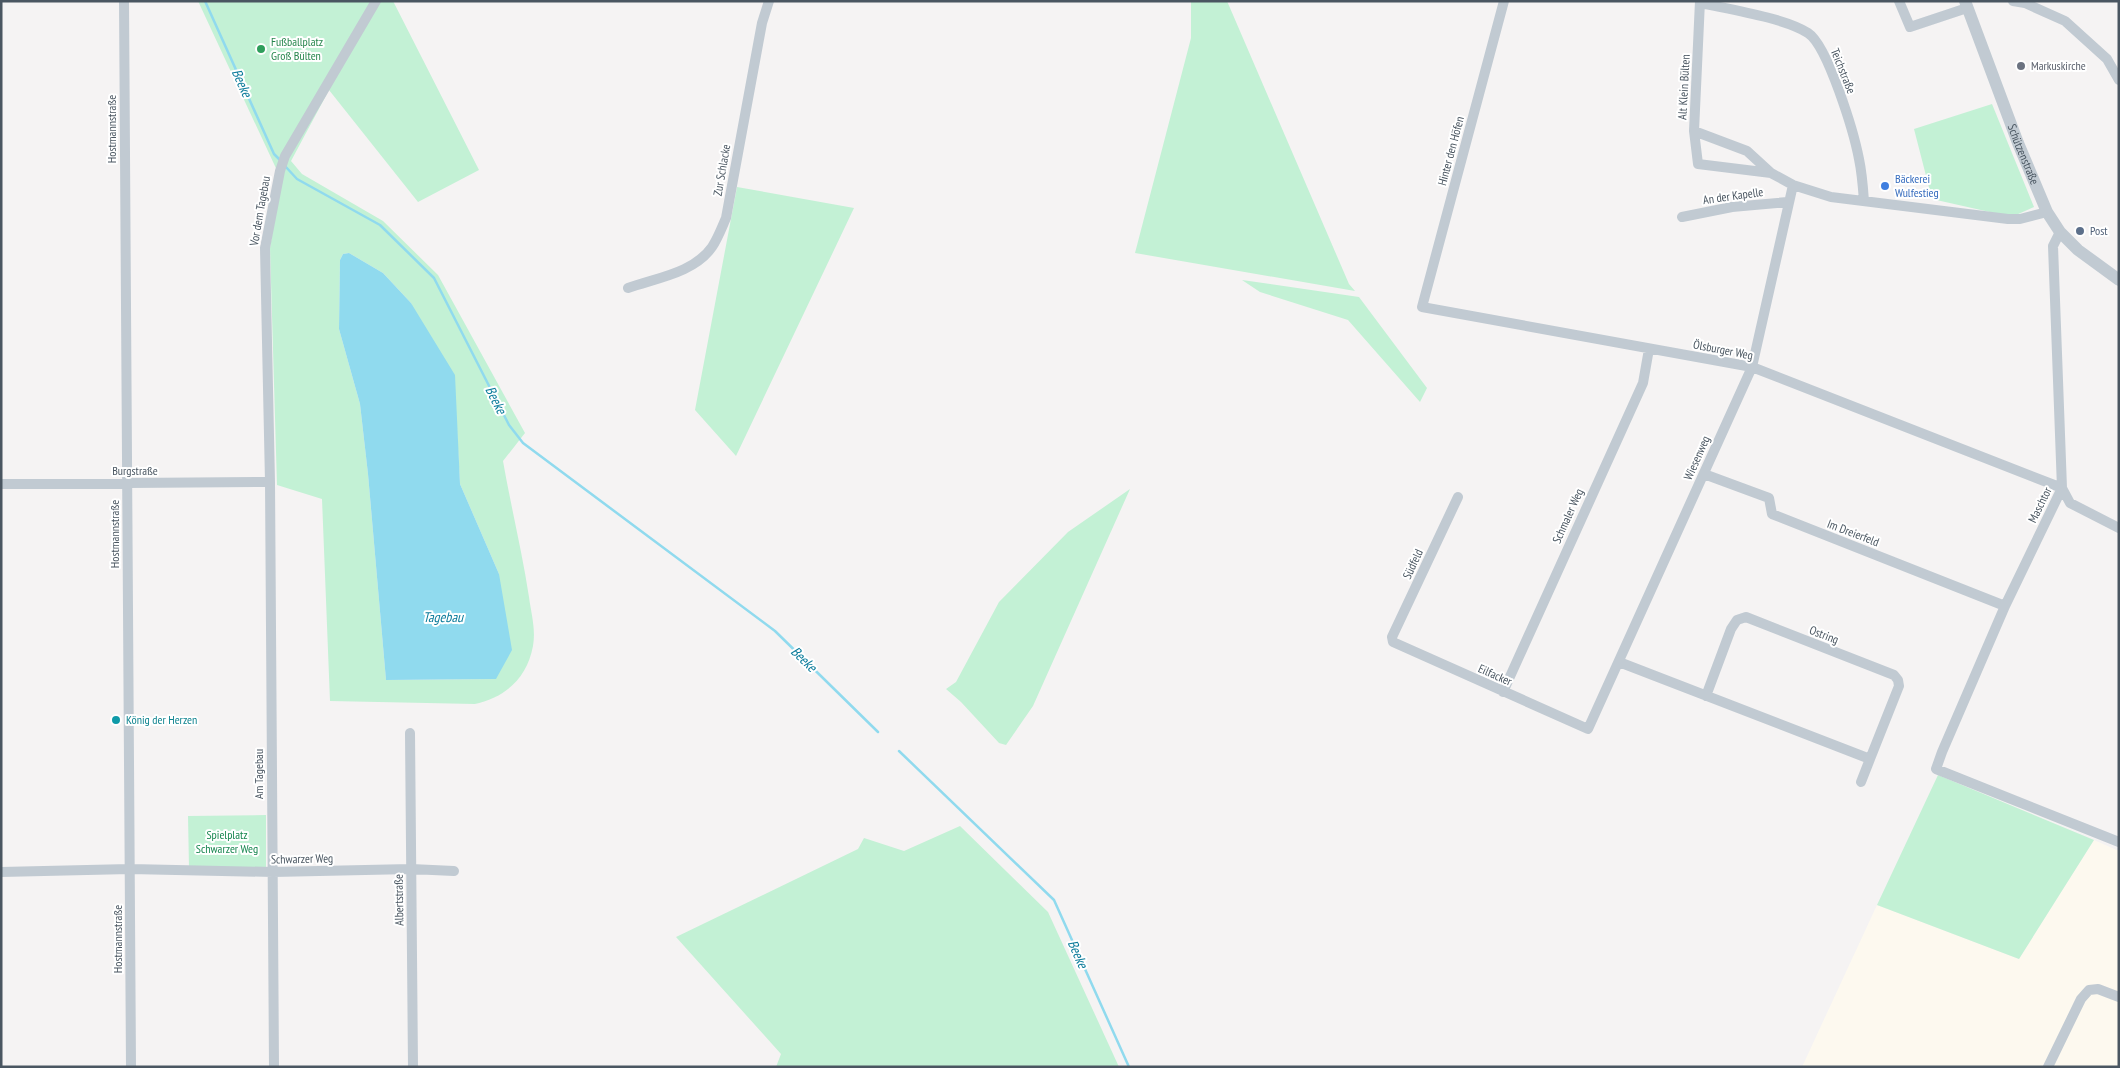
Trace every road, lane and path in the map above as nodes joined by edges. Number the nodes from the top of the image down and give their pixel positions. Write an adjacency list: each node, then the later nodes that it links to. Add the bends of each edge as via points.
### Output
1 (124, 1): 25 (street, Hostmannstraße)
2 (376, 1): 24 (street, Vor dem Tagebau, via 285,156 280,171 265,248)
3 (769, 1): 19 (street, Zur Schlacke, via 762,23 726,218 712,247 677,273)
4 (1504, 1): 20 (street, Hinter den Höfen)
5 (1899, 1): 8 (street, via 1910,28)
6 (2013, 1): 9 (street, via 2065,21 2107,59)
7 (1701, 2): 10 (street, Alt Klein Bülten); 13 (street, Teichstraße, via 1794,26 1809,33 1819,46 1845,109 1859,159)
8 (1966, 4): 15 (street, Schützenstraße)
9 (2119, 80)
10 (1694, 131): 11 (street, Alt Klein Bülten, via 1747,151); 11 (street, An der Kapelle, via 1698,164)
11 (1771, 173): 12 (street, Alt Klein Bülten)
12 (1793, 185): 13 (street, Alt Klein Bülten, via 1831,197); 14 (street, Wiesenweg)
13 (1864, 201): 15 (street, Alt Klein Bülten, via 2008,219)
14 (1788, 202): 16 (street, An der Kapelle, via 1732,207); 22 (street, Wiesenweg)
15 (2047, 212): 17 (street, Schützenstraße)
16 (1682, 217)
17 (2060, 232): 18 (street, Schützenstraße, via 2078,250); 27 (street, Maschtor, via 2053,246)
18 (2119, 280)
19 (628, 288)
20 (1422, 307): 21 (street, Ölsburger Weg)
21 (1649, 348): 22 (street, Ölsburger Weg); 33 (street, Schmaler Weg, via 1643,383)
22 (1752, 367): 23 (street, Wiesenweg); 27 (street, Ölsburger Weg)
23 (1704, 474): 30 (street, Im Dreierfeld, via 1769,498 1772,514); 32 (street, Wiesenweg)
24 (270, 482): 25 (street, Burgstraße); 44 (street, Am Tagebau)
25 (127, 483): 26 (street, Burgstraße); 40 (street, Hostmannstraße)
26 (1, 484)
27 (2062, 488): 29 (street, via 2070,503); 30 (street, Maschtor)
28 (1458, 497): 31 (street, Südfeld, via 1392,637)
29 (2119, 528)
30 (2005, 606): 39 (street, Maschtor, via 1936,769)
31 (1393, 642): 33 (street, Eilfacker)
32 (1618, 662): 34 (street); 35 (street, Wiesenweg)
33 (1503, 692): 35 (street, Eilfacker)
34 (1706, 696): 37 (street); 37 (street, Ostring, via 1731,629 1737,620 1746,617 1894,675 1899,686)
35 (1588, 729)
36 (410, 733): 41 (street, Albertstraße)
37 (1870, 759): 38 (street, Ostring)
38 (1861, 782)
39 (2119, 842)
40 (130, 869): 43 (street, Schwarzer Weg); 44 (street, Schwarzer Weg); 46 (street, Hostmannstraße)
41 (411, 869): 42 (street, Schwarzer Weg); 44 (street, Schwarzer Weg); 48 (street, Albertstraße)
42 (454, 871)
43 (1, 872)
44 (273, 872): 47 (street, Am Tagebau)
45 (2119, 997): 49 (street, via 2098,989 2089,990 2081,999)
46 (131, 1067)
47 (274, 1067)
48 (414, 1067)
49 (2048, 1067)

